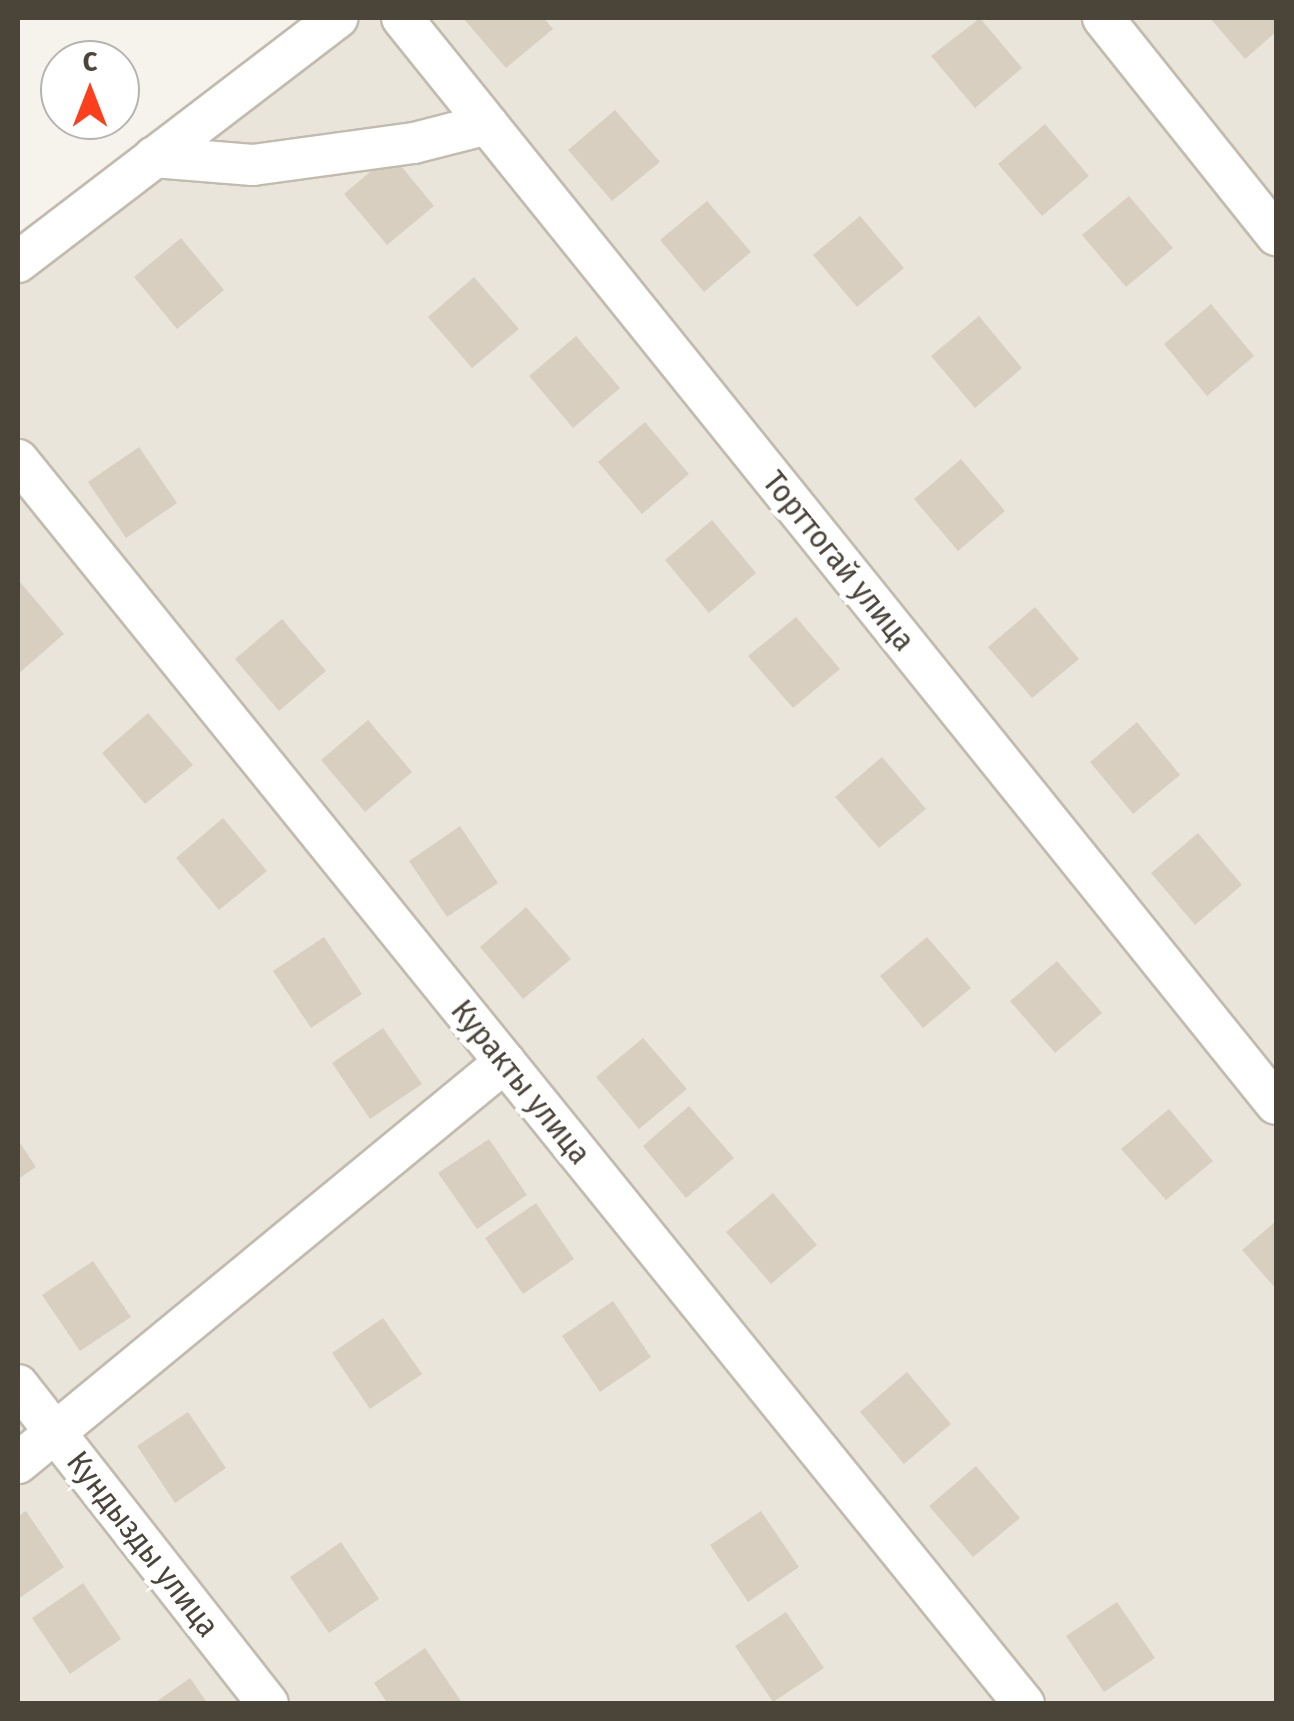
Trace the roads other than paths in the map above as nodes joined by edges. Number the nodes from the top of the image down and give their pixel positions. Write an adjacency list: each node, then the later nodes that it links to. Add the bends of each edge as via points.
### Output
1 (336, 18): 5 (street)
2 (402, 18): 4 (street, Торттогай улица)
3 (1103, 18): 6 (street)
4 (488, 124): 5 (street, via 414,143 253,166); 10 (street, Торттогай улица)
5 (154, 157): 7 (street)
6 (1276, 236)
7 (18, 262)
8 (18, 460): 9 (street, Куракты улица)
9 (505, 1062): 12 (street); 15 (street, Куракты улица)
10 (1276, 1104)
11 (18, 1386): 12 (street, Кундызды улица)
12 (56, 1432): 13 (street); 14 (street, Кундызды улица)
13 (18, 1463)
14 (268, 1704)
15 (1024, 1704)

